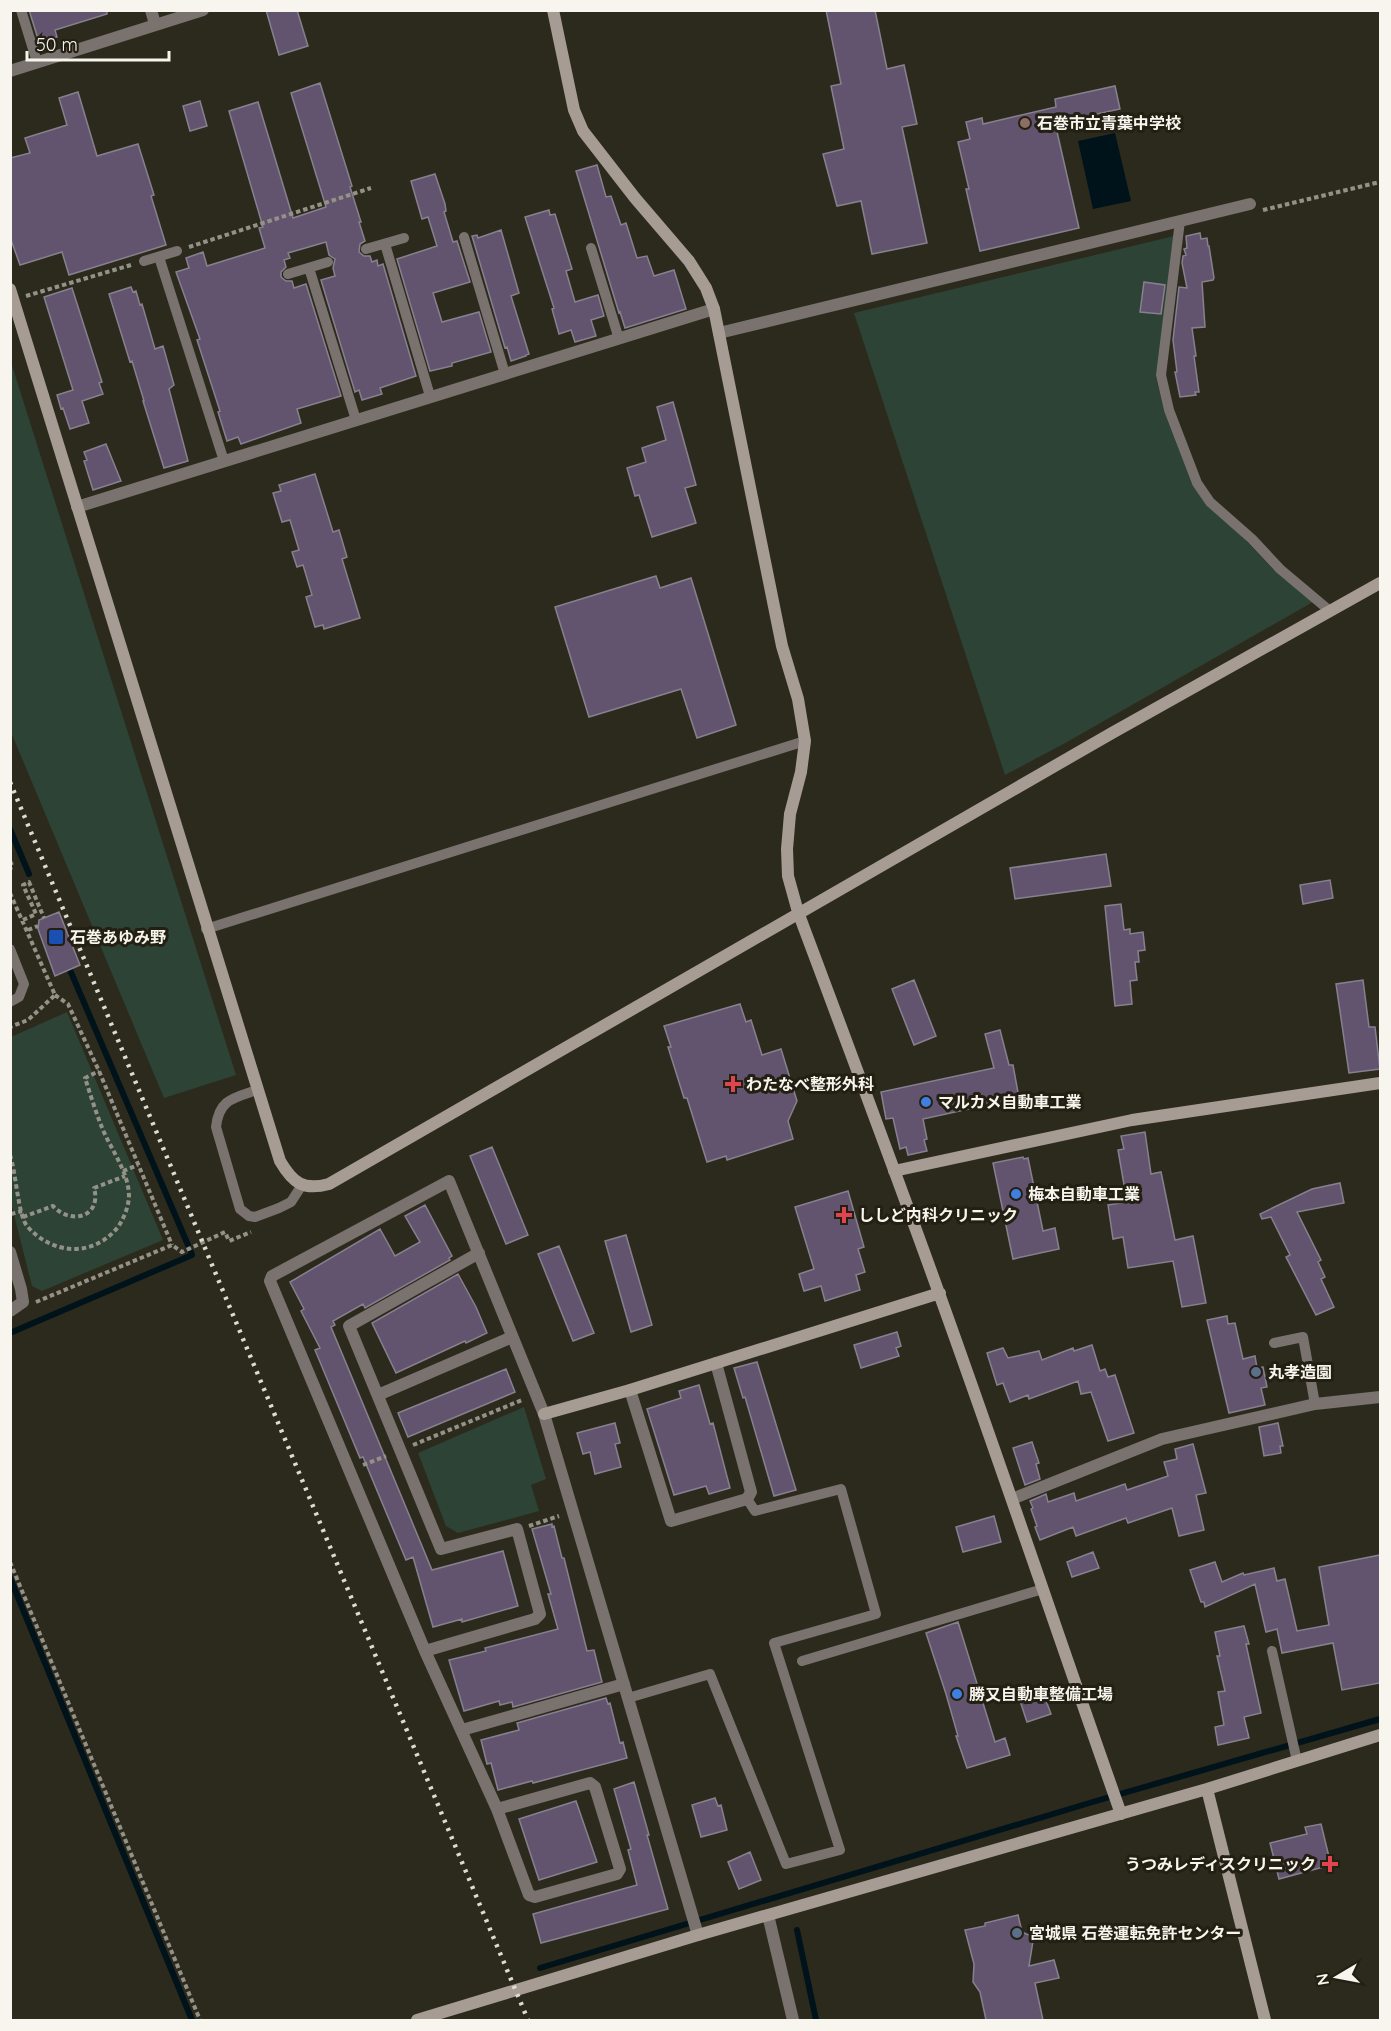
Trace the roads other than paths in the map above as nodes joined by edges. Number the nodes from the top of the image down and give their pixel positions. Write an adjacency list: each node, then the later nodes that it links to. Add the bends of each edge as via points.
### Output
1 (21, 10): 6 (lane)
2 (151, 10): 5 (street)
3 (203, 10): 5 (street)
4 (553, 10): 22 (street, via 574,110 583,131 689,261)
5 (155, 24): 6 (street)
6 (37, 62): 7 (street)
7 (10, 71)
8 (1250, 204): 9 (street)
9 (1180, 221): 23 (street); 31 (lane, via 1161,375 1169,410 1197,483 1210,502)
10 (464, 237): 25 (lane)
11 (404, 238): 12 (lane)
12 (385, 244): 14 (lane); 26 (lane)
13 (591, 248): 24 (lane)
14 (366, 249)
15 (177, 251): 16 (lane)
16 (159, 257): 17 (lane); 28 (lane)
17 (144, 261)
18 (328, 262): 19 (lane)
19 (309, 268): 20 (lane); 27 (lane)
20 (288, 274)
21 (12, 294): 29 (street)
22 (714, 309): 23 (street); 24 (street)
23 (719, 333): 32 (street)
24 (619, 339): 25 (street)
25 (505, 374): 26 (street)
26 (430, 396): 27 (street)
27 (356, 420): 28 (street)
28 (224, 461): 29 (street)
29 (77, 507): 34 (street)
30 (1380, 583): 31 (street)
31 (1330, 611): 33 (street)
32 (805, 741): 33 (street, via 787,849 788,876); 34 (lane)
33 (798, 912): 39 (street); 40 (street, via 329,1185)
34 (206, 929): 38 (street)
35 (10, 948): 36 (lane, via 24,984 20,997)
36 (10, 1002)
37 (1380, 1083): 39 (street, via 1132,1120)
38 (257, 1090): 40 (street, via 280,1161 289,1178); 40 (lane, via 224,1104 217,1115 216,1126 240,1209 255,1217 279,1208 291,1202)
39 (894, 1170): 43 (street)
40 (302, 1185)
41 (10, 1251): 44 (street, via 23,1302)
42 (479, 1253): 45 (street); 49 (street, via 349,1326); 56 (street, via 449,1181 272,1276 270,1281)
43 (939, 1293): 47 (street); 54 (street)
44 (10, 1311)
45 (512, 1337): 49 (street); 52 (street)
46 (1274, 1343): 51 (lane, via 1303,1337)
47 (716, 1363): 48 (street); 53 (street, via 751,1492)
48 (630, 1390): 52 (street); 53 (street, via 671,1521)
49 (378, 1395): 56 (street, via 441,1549 517,1529 540,1614 535,1619)
50 (1380, 1397): 51 (street)
51 (1315, 1404): 54 (street, via 1162,1439)
52 (544, 1414): 59 (street)
53 (747, 1498): 60 (lane, via 755,1511 841,1489 876,1614 774,1643 840,1850 786,1864 710,1674)
54 (1012, 1498): 55 (street)
55 (1043, 1590): 58 (lane); 66 (street)
56 (425, 1651): 61 (street)
57 (1272, 1651): 63 (lane)
58 (802, 1661)
59 (624, 1684): 60 (street); 61 (street)
60 (628, 1698): 68 (street)
61 (462, 1730): 65 (street)
62 (1380, 1735): 63 (street)
63 (1297, 1761): 64 (street)
64 (1207, 1789): 66 (street); 71 (street)
65 (497, 1809): 65 (street, via 530,1895 535,1897 617,1874 620,1869 595,1786 590,1783)
66 (1121, 1814): 67 (street)
67 (768, 1916): 68 (street); 70 (street)
68 (698, 1935): 69 (street)
69 (417, 2020)
70 (793, 2020)
71 (1265, 2020)

